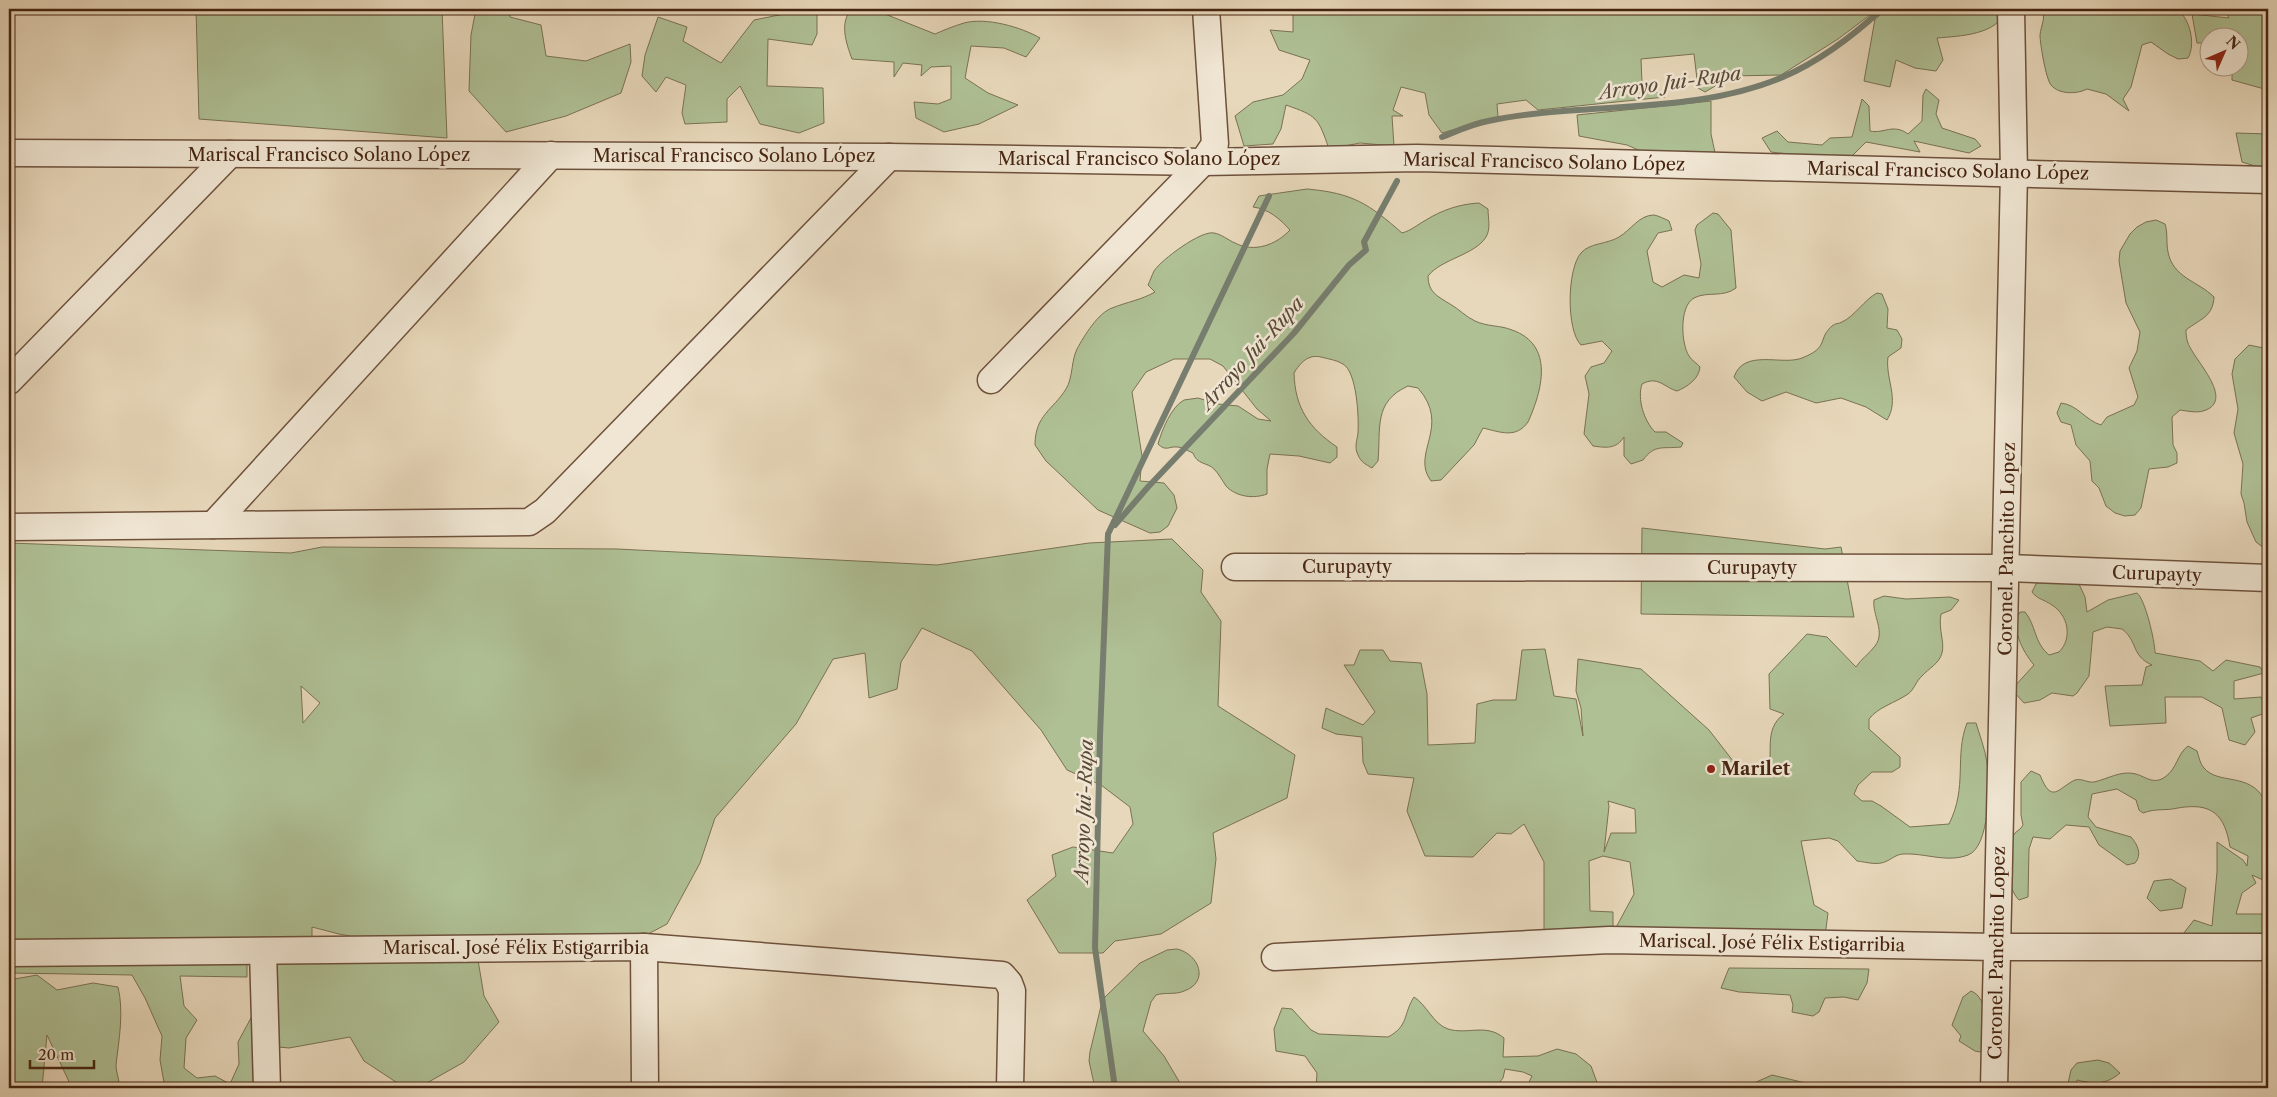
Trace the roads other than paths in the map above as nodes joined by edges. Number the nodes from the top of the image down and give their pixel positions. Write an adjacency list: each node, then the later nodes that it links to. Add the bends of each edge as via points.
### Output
1 (1206, 9): 7 (street, via 1215,144)
2 (2011, 9): 8 (street, Coronel. Panchito Lopez)
3 (9, 153): 4 (street, Mariscal Francisco Solano López)
4 (230, 154): 5 (street, Mariscal Francisco Solano López); 11 (street)
5 (551, 155): 6 (street, Mariscal Francisco Solano López); 12 (street)
6 (889, 157): 7 (street, Mariscal Francisco Solano López); 12 (street, via 545,511 529,522)
7 (1203, 162): 8 (street, Mariscal Francisco Solano López, via 1417,158); 10 (street)
8 (2014, 173): 9 (street, Mariscal Francisco Solano López); 15 (street, Coronel. Panchito Lopez)
9 (2268, 180)
10 (992, 380)
11 (9, 381)
12 (213, 525): 13 (street)
13 (9, 526)
14 (1235, 567): 15 (street, Curupayty)
15 (2007, 568): 16 (street, Curupayty); 18 (street, Coronel. Panchito Lopez)
16 (2268, 578)
17 (644, 946): 20 (street, Mariscal. José Félix Estigarribia); 24 (street); 25 (street, Mariscal. José Félix Estigarribia, via 1002,975 1012,991)
18 (1996, 947): 19 (street, Mariscal. José Félix Estigarribia); 22 (street, Mariscal. José Félix Estigarribia, via 1609,940); 26 (street, Coronel. Panchito Lopez)
19 (2268, 947)
20 (263, 951): 21 (street, Mariscal. José Félix Estigarribia); 23 (street)
21 (9, 953)
22 (1275, 956)
23 (267, 1088)
24 (645, 1088)
25 (1010, 1088)
26 (1994, 1088)

